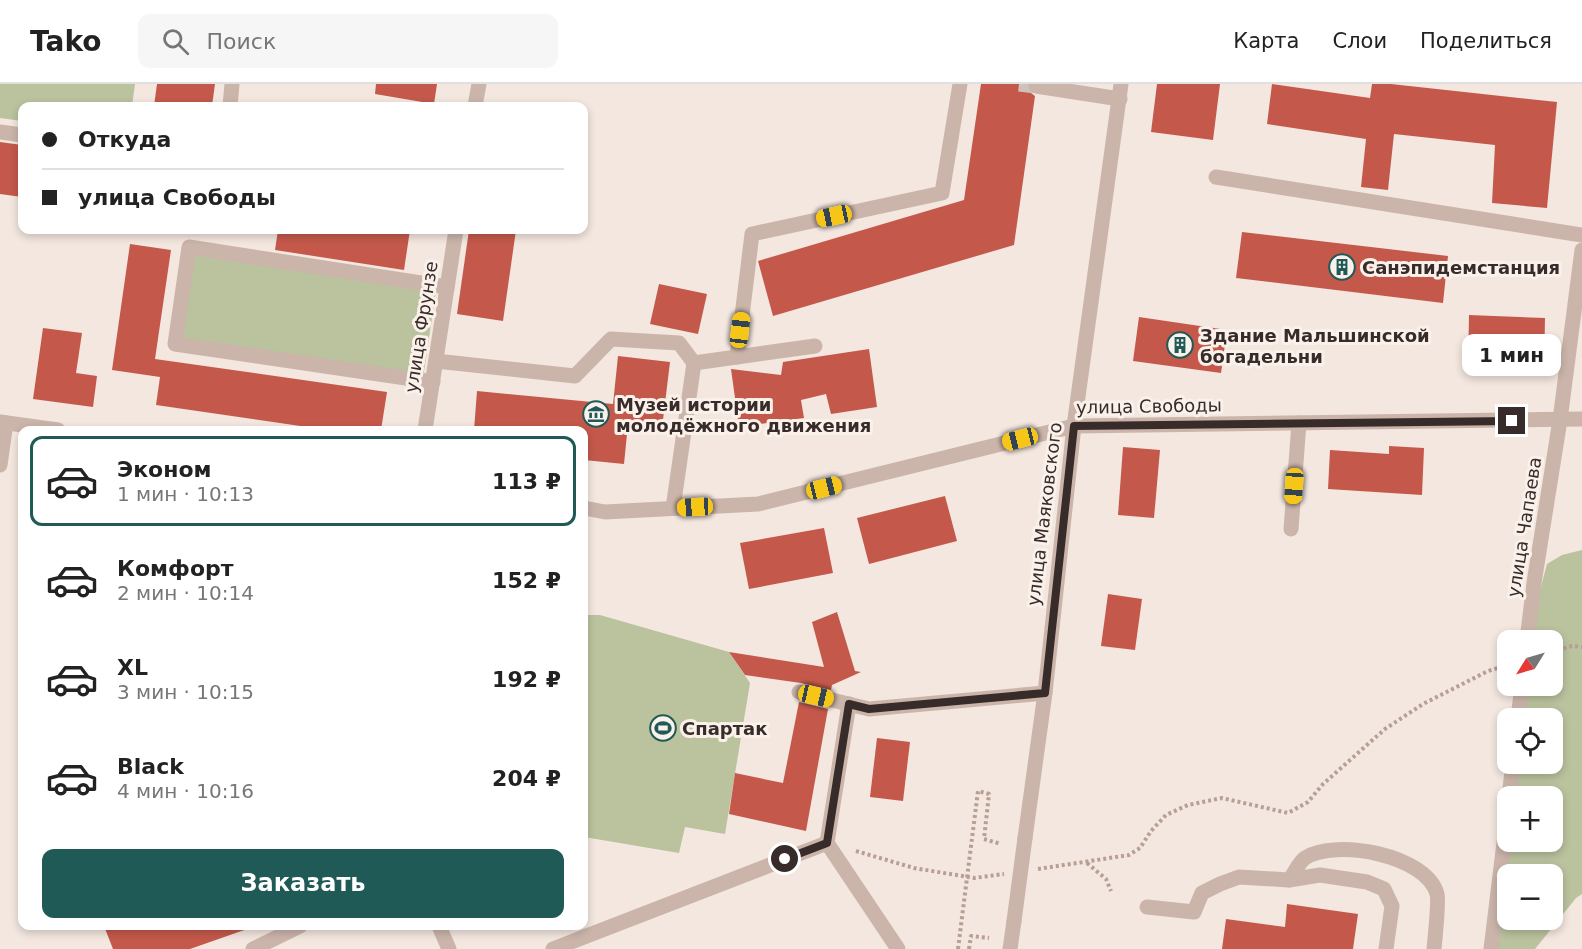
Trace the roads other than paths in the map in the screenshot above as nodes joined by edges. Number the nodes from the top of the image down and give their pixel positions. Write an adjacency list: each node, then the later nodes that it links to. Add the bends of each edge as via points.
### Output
1 (232, 84): 6 (street)
2 (479, 84): 7 (street)
3 (960, 84): 17 (street, via 942,193 752,234)
4 (1036, 86): 5 (street)
5 (1121, 91): 27 (street, улица Маяковского)
6 (230, 102)
7 (476, 102)
8 (0, 132): 9 (street)
9 (18, 134)
10 (1216, 177): 12 (street)
11 (455, 234): 14 (street, улица Фрунзе)
12 (1582, 235)
13 (1582, 250): 15 (street, улица Чапаева)
14 (447, 287): 18 (street, улица Фрунзе); 20 (street, via 189,247 175,344)
15 (1578, 316): 22 (street, улица Чапаева)
16 (815, 346): 17 (street)
17 (738, 357): 19 (street)
18 (436, 360): 19 (street, via 575,376 611,339 679,343); 20 (street, улица Фрунзе)
19 (694, 363): 29 (street)
20 (433, 382): 26 (street, улица Фрунзе)
21 (1582, 419): 22 (street, улица Свободы)
22 (1560, 420): 24 (street, улица Свободы); 32 (street, улица Чапаева)
23 (3, 422): 25 (street); 28 (street)
24 (1299, 423): 27 (street, улица Свободы); 31 (street)
25 (30, 426)
26 (426, 426)
27 (1074, 426): 29 (street, улица Свободы, via 758,504); 34 (street, улица Маяковского)
28 (0, 465)
29 (673, 508): 30 (street, улица Свободы, via 605,512)
30 (588, 509)
31 (1291, 529)
32 (1528, 630)
33 (799, 692): 35 (street)
34 (1045, 693): 35 (street, via 869,709); 46 (street, улица Маяковского, bridge)
35 (849, 704): 36 (street)
36 (827, 843): 44 (street); 45 (street)
37 (1503, 852): 49 (street)
38 (1289, 880): 39 (street, via 1239,877 1202,893 1194,912); 47 (street, via 1320,874 1384,889 1392,906); 48 (street, via 1305,858 1327,849 1377,853 1405,862 1426,878 1437,893)
39 (1147, 907)
40 (441, 930): 43 (street)
41 (273, 932): 42 (street)
42 (253, 949)
43 (449, 949)
44 (553, 949)
45 (898, 949)
46 (1010, 949)
47 (1386, 949)
48 (1434, 949)
49 (1491, 949)

